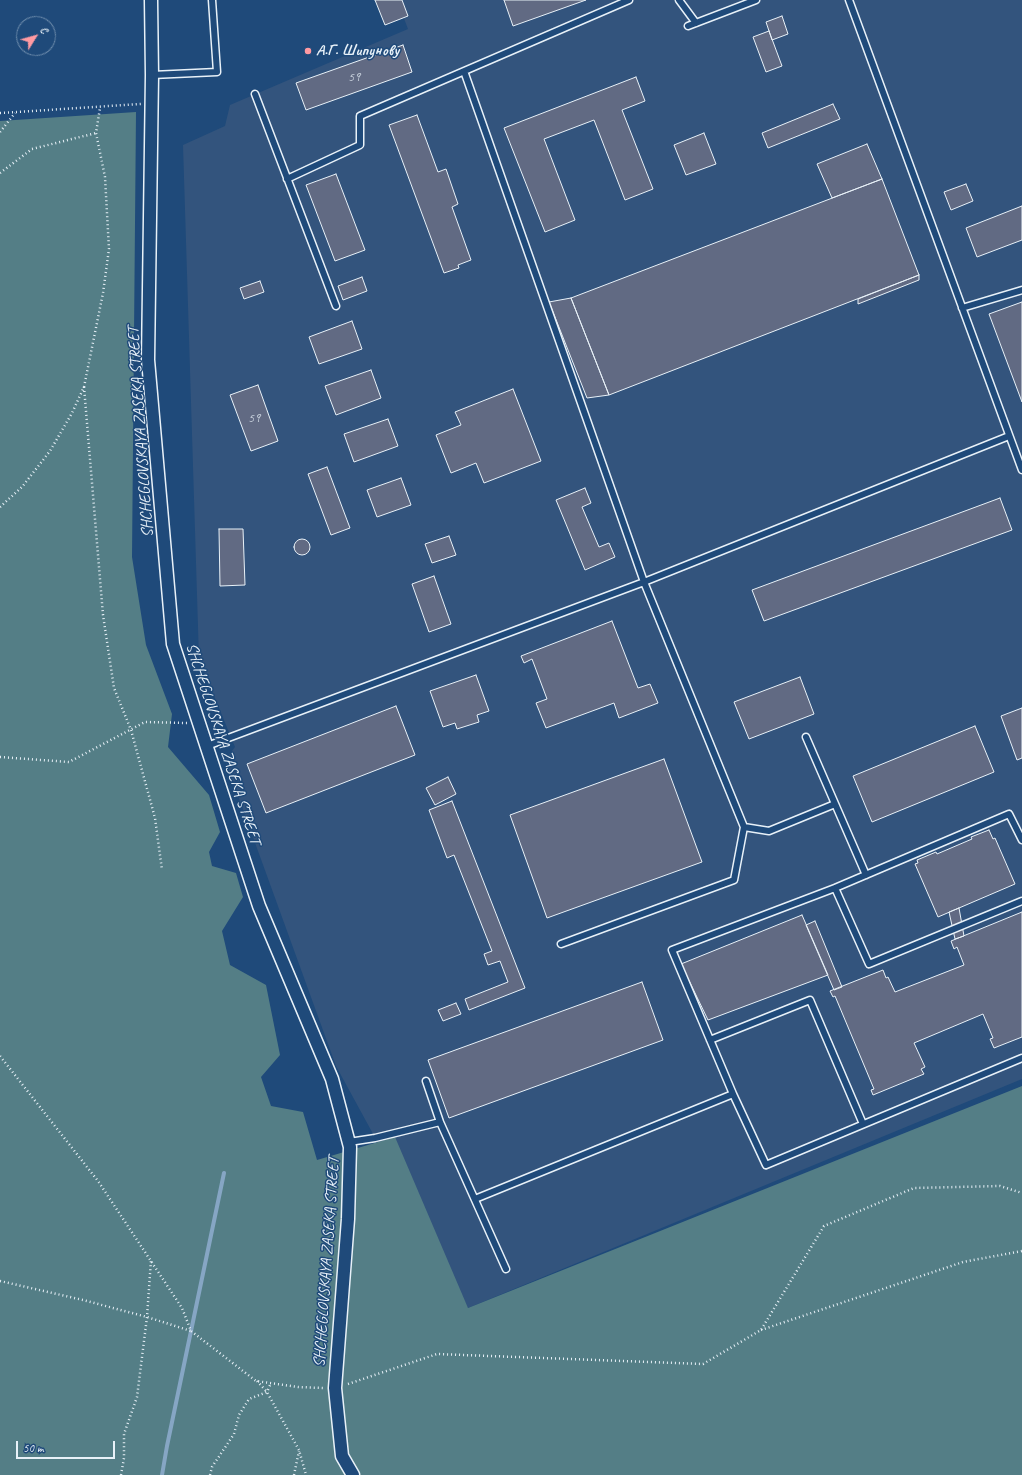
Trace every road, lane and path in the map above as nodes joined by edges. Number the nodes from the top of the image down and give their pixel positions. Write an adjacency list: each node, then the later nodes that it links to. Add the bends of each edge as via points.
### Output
1 (151, 0): 10 (street, SHCHEGLOVSKAYA ZASEKA STREET, via 148,59)
2 (212, 0): 10 (lane, via 217,72)
3 (629, 0): 9 (lane)
4 (679, 0): 7 (lane)
5 (756, 0): 7 (lane)
6 (849, 0): 22 (lane)
7 (696, 23): 8 (lane)
8 (688, 26)
9 (464, 71): 19 (lane, via 360,116 360,145); 27 (lane)
10 (152, 75): 12 (street, SHCHEGLOVSKAYA ZASEKA STREET)
11 (255, 94): 19 (lane)
12 (152, 104): 13 (path); 28 (street, SHCHEGLOVSKAYA ZASEKA STREET, via 148,360 173,644)
13 (100, 108): 14 (path); 17 (path)
14 (15, 113): 15 (path); 16 (path)
15 (0, 114)
16 (0, 132)
17 (96, 133): 18 (path, via 32,149); 23 (path, via 105,177 109,249 102,301)
18 (0, 173)
19 (287, 179): 21 (lane)
20 (1022, 290): 22 (lane)
21 (336, 306)
22 (962, 308): 24 (lane)
23 (84, 388): 26 (path, via 50,450 22,488); 29 (path, via 103,615 114,688)
24 (1010, 436): 25 (lane); 27 (lane)
25 (1022, 470)
26 (0, 507)
27 (644, 582): 31 (lane); 34 (lane)
28 (199, 723): 29 (path, via 145,722); 31 (street, SHCHEGLOVSKAYA ZASEKA STREET)
29 (131, 730): 32 (path, via 69,762); 36 (path, via 155,818)
30 (806, 737): 33 (lane)
31 (207, 746): 48 (street, SHCHEGLOVSKAYA ZASEKA STREET, via 259,906 332,1079)
32 (0, 757)
33 (835, 804): 34 (lane, via 769,831); 37 (lane)
34 (744, 827): 40 (lane, via 734,880)
35 (1022, 840): 37 (lane, via 1009,814)
36 (162, 870)
37 (866, 875): 38 (lane)
38 (836, 888): 39 (lane, via 869,964); 41 (lane, via 672,950)
39 (1022, 901)
40 (561, 944)
41 (710, 1040): 45 (lane); 47 (lane, via 810,1000)
42 (0, 1056): 52 (path, via 98,1181)
43 (1022, 1058): 47 (lane)
44 (426, 1081): 46 (lane)
45 (733, 1094): 47 (lane, via 766,1164); 50 (lane)
46 (440, 1122): 48 (lane); 50 (lane)
47 (863, 1124)
48 (349, 1142): 60 (street, SHCHEGLOVSKAYA ZASEKA STREET, via 348,1219)
49 (1022, 1193): 56 (path, via 1000,1186 914,1188 824,1226)
50 (475, 1199): 53 (lane)
51 (1022, 1251): 56 (path, via 963,1262)
52 (151, 1259): 55 (path); 57 (path, via 182,1308)
53 (506, 1269)
54 (0, 1282): 55 (path)
55 (147, 1317): 57 (path); 63 (path, via 137,1397 124,1434)
56 (760, 1330): 60 (path, via 703,1364 437,1354)
57 (191, 1331): 58 (path)
58 (256, 1380): 59 (path); 61 (path)
59 (270, 1384): 60 (path); 61 (path)
60 (335, 1388): 67 (street, SHCHEGLOVSKAYA ZASEKA STREET, via 342,1456)
61 (267, 1392): 62 (path); 64 (path, via 249,1399 239,1415 234,1434 212,1467)
62 (299, 1450): 65 (path); 66 (path)
63 (121, 1475)
64 (210, 1475)
65 (294, 1475)
66 (306, 1475)
67 (353, 1475)

